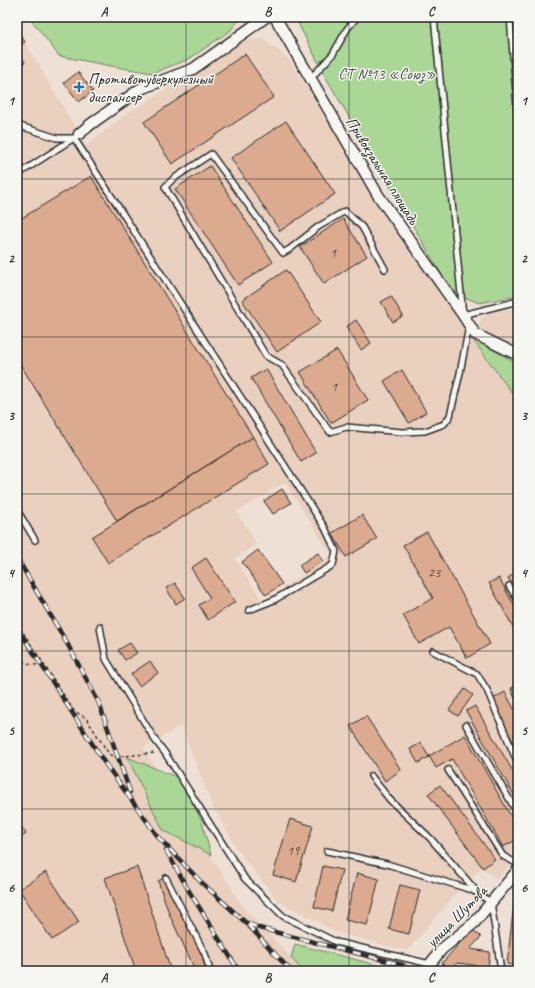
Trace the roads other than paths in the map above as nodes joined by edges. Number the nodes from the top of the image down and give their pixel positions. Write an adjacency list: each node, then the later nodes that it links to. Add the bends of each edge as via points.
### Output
1 (266, 17): 9 (street, via 193,69 140,89)
2 (275, 17): 6 (street, Привокзальная площадь)
3 (357, 17): 6 (lane, via 333,54)
4 (434, 17): 13 (lane)
5 (510, 17): 7 (lane)
6 (310, 79): 13 (street, Привокзальная площадь, via 378,196)
7 (518, 119)
8 (17, 125): 9 (lane, via 57,138)
9 (76, 136): 10 (lane); 20 (lane, via 325,528 336,551 333,565 274,600)
10 (17, 175)
11 (385, 269): 14 (lane, via 362,227 345,212 318,227 283,253 211,154 165,186 266,356 282,365 330,432 346,428 425,432 444,424 450,416)
12 (518, 301): 13 (lane)
13 (463, 315): 14 (street, Привокзальная площадь)
14 (469, 325): 15 (street, Привокзальная площадь, via 474,334)
15 (518, 355)
16 (17, 510): 17 (lane)
17 (35, 540)
18 (509, 586): 19 (lane)
19 (518, 600)
20 (249, 610)
21 (100, 627): 36 (lane, via 106,659 246,879 283,916 336,942)
22 (433, 651): 26 (lane, via 476,674 487,690)
23 (515, 690): 24 (lane)
24 (518, 696)
25 (466, 725): 29 (lane)
26 (518, 764)
27 (448, 770): 31 (lane, via 503,856)
28 (371, 776): 34 (lane, via 390,800 430,838)
29 (518, 814)
30 (327, 851): 34 (lane, via 387,864 472,890)
31 (518, 864)
32 (518, 870): 35 (street, улица Шутова)
33 (166, 878): 37 (lane, via 205,954)
34 (480, 896): 35 (lane)
35 (491, 902): 36 (street, улица Шутова, via 474,923 442,949); 38 (lane)
36 (429, 968)
37 (210, 971)
38 (501, 971)

